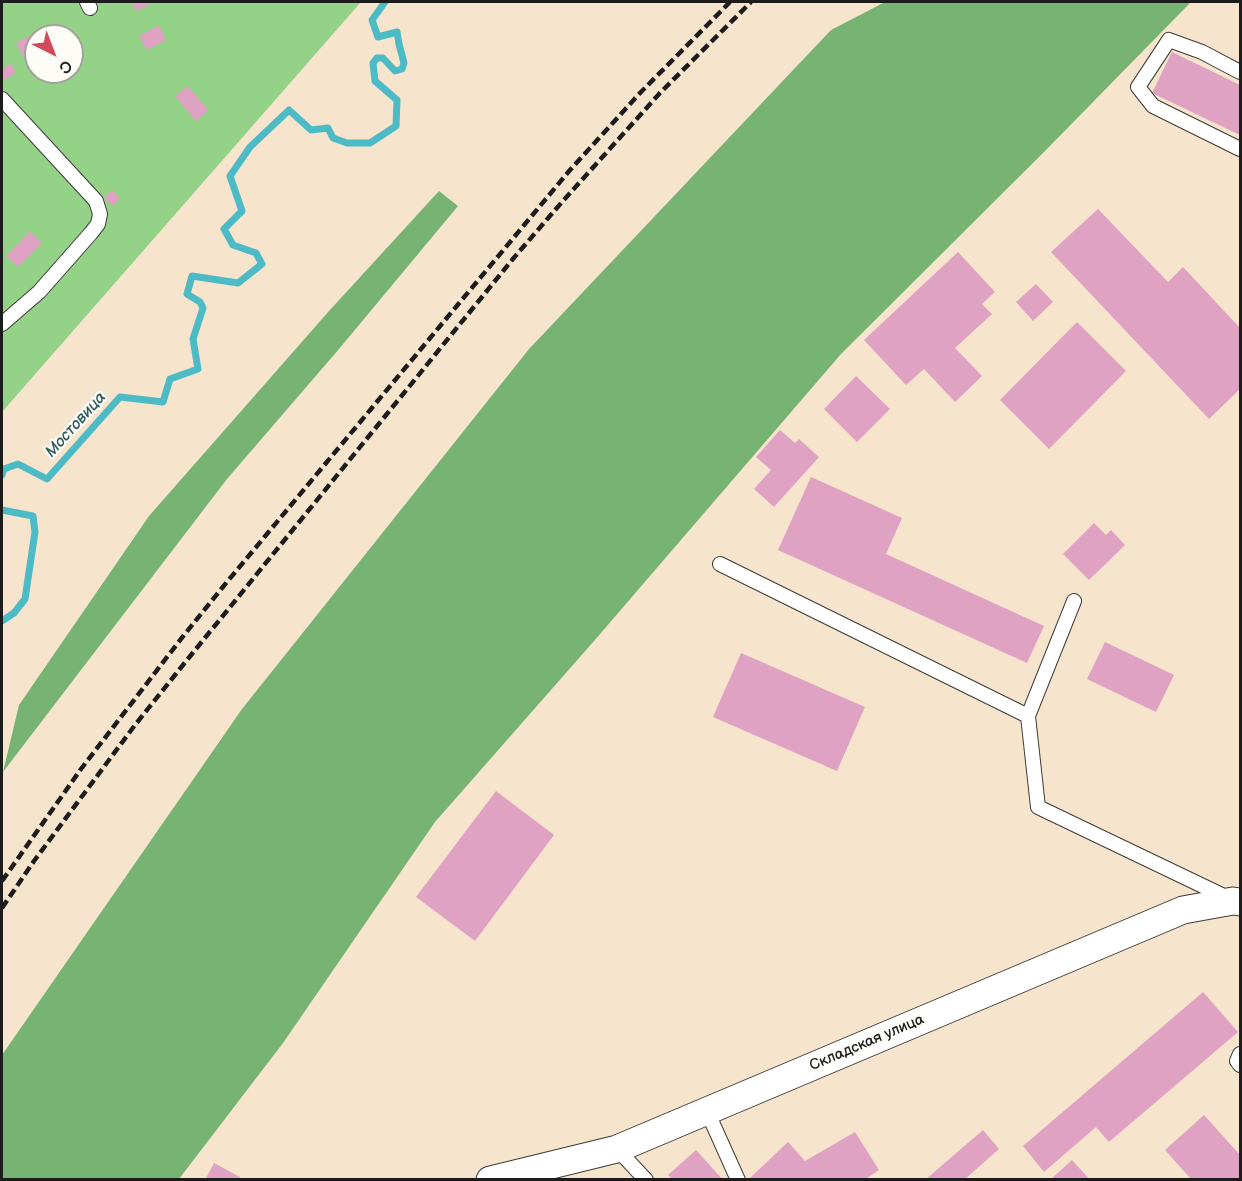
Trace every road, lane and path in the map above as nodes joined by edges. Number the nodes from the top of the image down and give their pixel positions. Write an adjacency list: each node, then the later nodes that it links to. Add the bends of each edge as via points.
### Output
1 (1240, 72): 3 (lane, via 1169,40 1138,87 1153,106)
2 (2, 99): 4 (lane, via 96,201 100,214 91,233 39,292)
3 (1240, 149)
4 (2, 324)
5 (720, 564): 7 (lane)
6 (1074, 601): 7 (lane)
7 (1028, 716): 8 (lane, via 1038,807)
8 (1237, 901): 11 (street, Складская улица, via 1183,910)
9 (1240, 1054): 10 (lane)
10 (1240, 1065)
11 (707, 1111): 12 (street, Складская улица); 15 (lane)
12 (617, 1149): 13 (street, Складская улица); 14 (lane)
13 (490, 1179)
14 (646, 1179)
15 (738, 1179)

